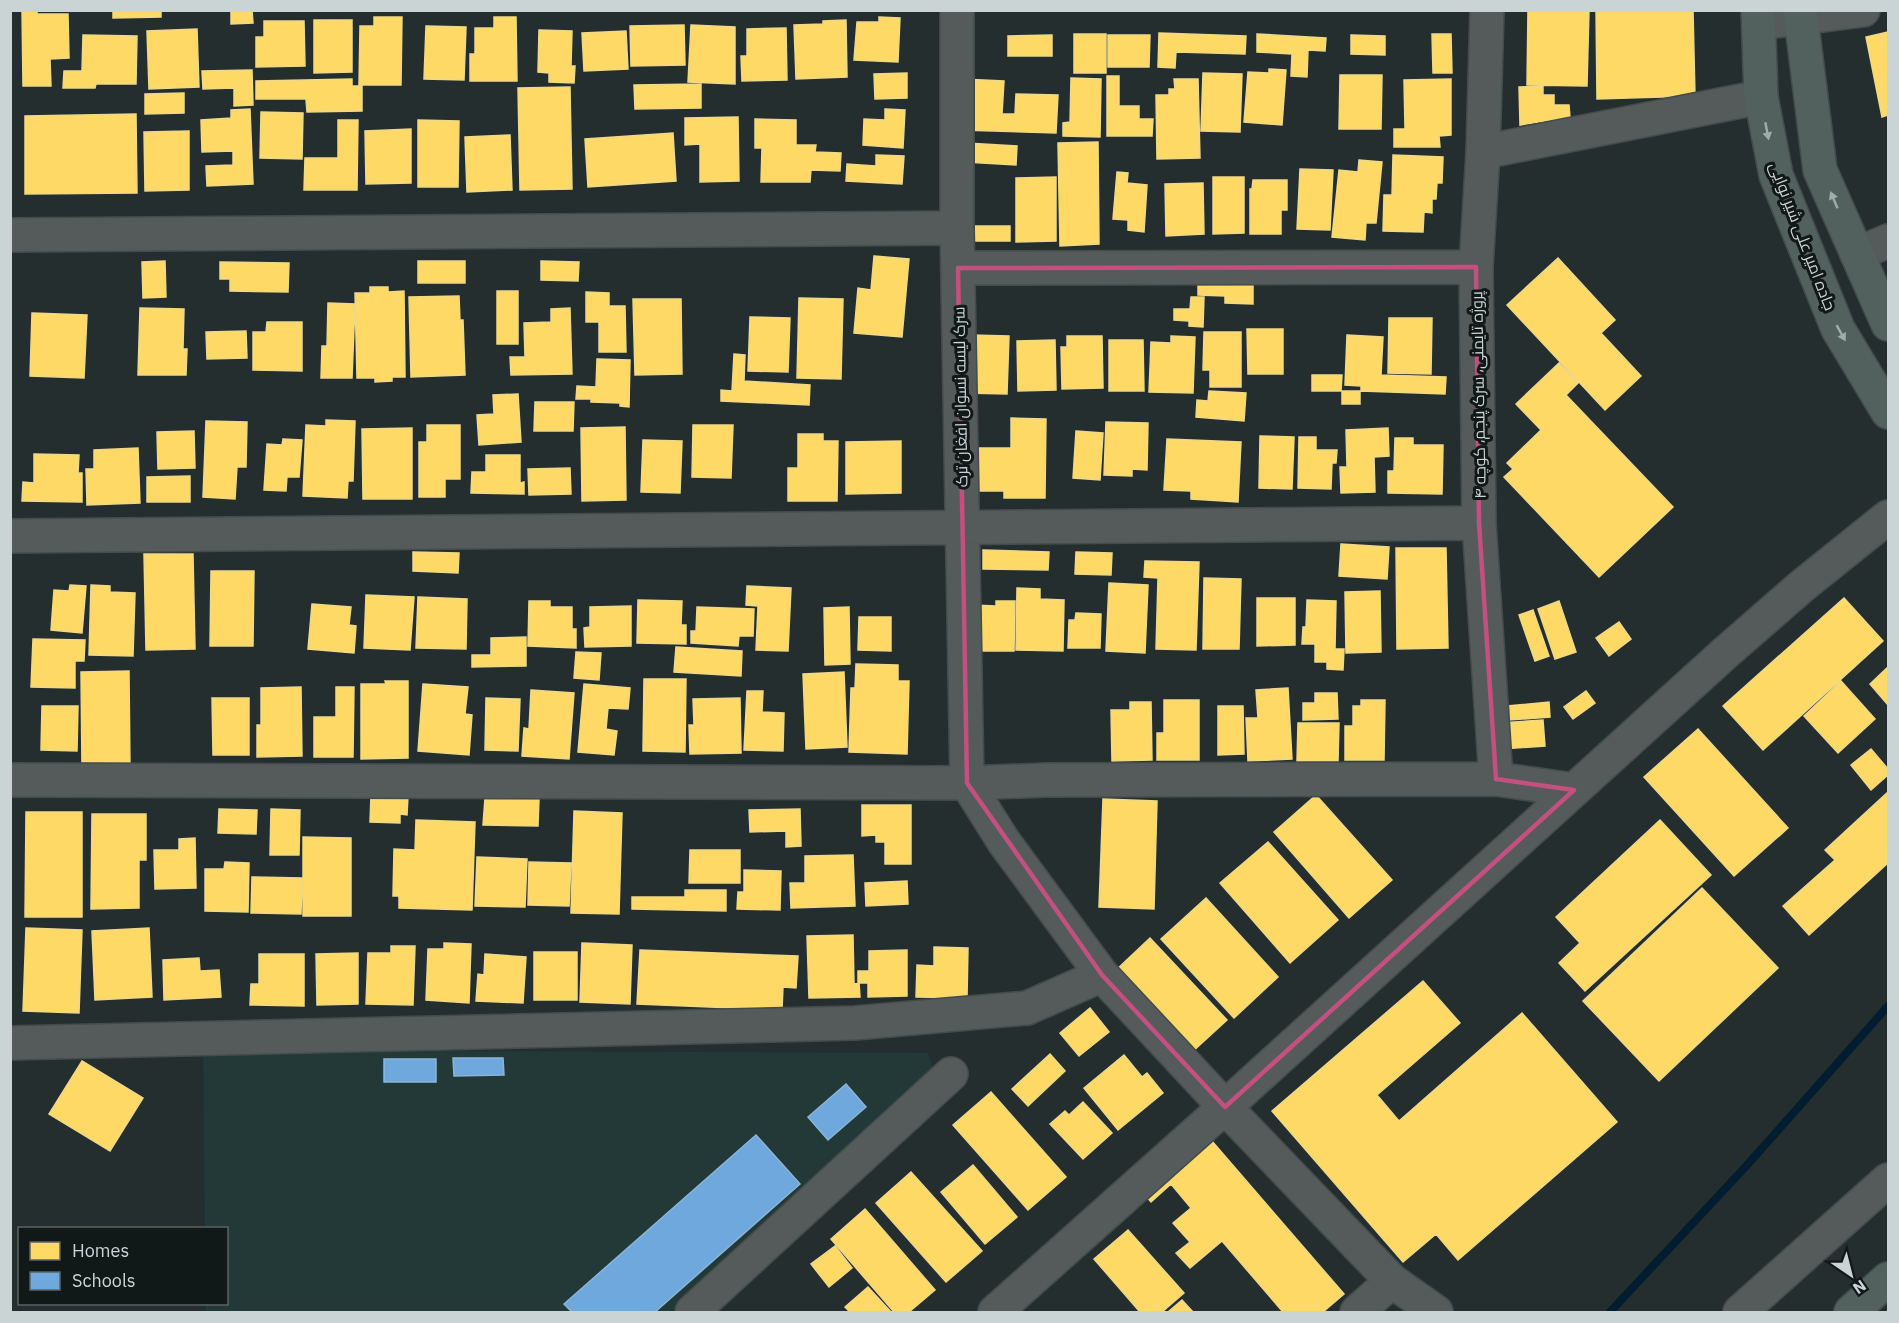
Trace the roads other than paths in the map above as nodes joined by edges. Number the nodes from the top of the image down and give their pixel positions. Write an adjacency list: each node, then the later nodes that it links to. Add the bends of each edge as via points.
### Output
1 (957, 10): 8 (street, سرک لیسه نسوان افغان‌ ترک)
2 (1487, 10): 7 (street, پروژه تایمنی، سرک پنجم، کوچه ۴)
3 (1863, 10): 4 (street)
4 (1801, 14): 5 (street); 11 (main road, one-way to 4, via 1820,170)
5 (1758, 17): 6 (main road, جاده امیر علی شیر نوایی)
6 (1761, 97): 7 (street); 15 (main road, جاده امیر علی شیر نوایی, one-way to 15, via 1776,175 1838,329)
7 (1483, 152): 12 (street, پروژه تایمنی، سرک پنجم، کوچه ۴)
8 (957, 228): 9 (street); 13 (street, سرک لیسه نسوان افغان‌ ترک)
9 (10, 235)
10 (1888, 241): 11 (street)
11 (1857, 254): 14 (main road)
12 (1476, 267): 13 (street); 17 (street, پروژه تایمنی، سرک پنجم، کوچه ۴)
13 (958, 268): 18 (street, سرک لیسه نسوان افغان‌ ترک)
14 (1888, 324)
15 (1888, 412)
16 (1888, 517): 23 (street, via 1785,601)
17 (1479, 523): 18 (street); 20 (street, پروژه تایمنی، سرک پنجم، کوچه ۴)
18 (962, 528): 19 (street); 22 (street, سرک لیسه نسوان افغان‌ ترک)
19 (10, 536)
20 (1496, 779): 22 (street); 23 (street)
21 (10, 780): 22 (street)
22 (967, 783): 24 (street, via 1004,842)
23 (1574, 790): 27 (street)
24 (1102, 975): 25 (street, via 1027,1008 855,1023); 27 (street)
25 (10, 1043)
26 (951, 1074): 31 (street)
27 (1224, 1107): 30 (street); 32 (street)
28 (1888, 1180): 35 (street)
29 (1888, 1280): 36 (main road)
30 (1392, 1281): 33 (street); 34 (street)
31 (692, 1312)
32 (995, 1312)
33 (1357, 1312)
34 (1436, 1312)
35 (1740, 1312)
36 (1851, 1312)

